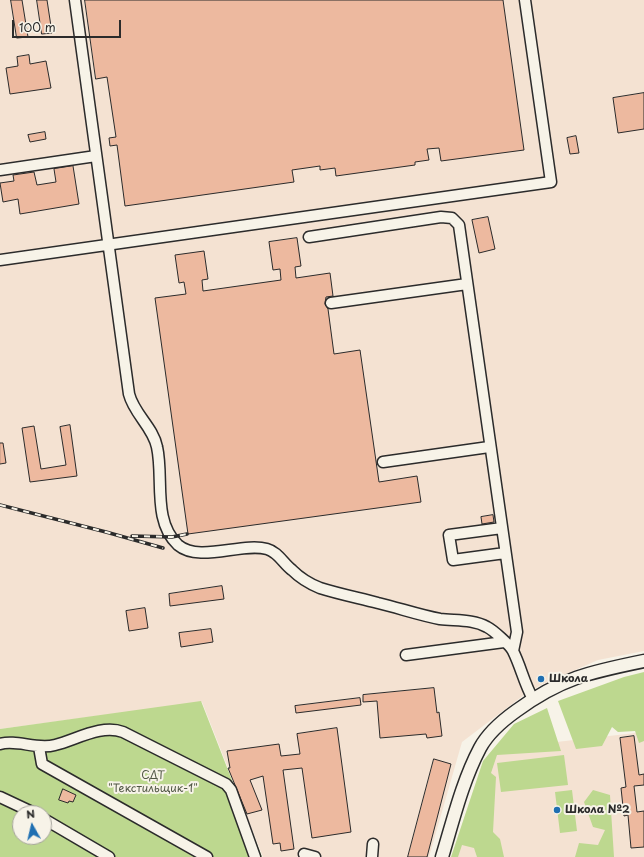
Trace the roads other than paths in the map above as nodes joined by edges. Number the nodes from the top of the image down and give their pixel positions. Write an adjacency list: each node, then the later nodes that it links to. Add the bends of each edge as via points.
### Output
1 (75, 0): 3 (lane)
2 (525, 0): 6 (lane, via 551,182)
3 (96, 156): 4 (lane); 6 (lane)
4 (0, 170)
5 (309, 237): 8 (lane, via 441,217 452,218 459,225)
6 (108, 245): 7 (lane); 14 (lane, via 130,398 152,433 157,446 165,524 179,545 187,550 199,552 253,547 267,549 275,553 292,570 319,587 440,619 478,623 492,630)
7 (0, 260)
8 (467, 284): 9 (lane); 10 (lane)
9 (331, 303)
10 (489, 447): 11 (lane); 12 (lane)
11 (383, 462)
12 (502, 528): 13 (lane); 13 (lane, via 449,535 453,560)
13 (505, 552): 15 (lane, via 517,632)
14 (504, 642): 15 (lane); 16 (lane)
15 (513, 651): 18 (lane)
16 (406, 655)
17 (644, 661): 18 (main road, via 573,678)
18 (533, 699): 31 (main road, via 506,719 481,747 471,766)
19 (0, 744): 20 (lane)
20 (39, 747): 27 (lane, via 42,764); 28 (lane, via 54,746 104,730 116,729 213,777 231,790)
21 (0, 797): 22 (lane)
22 (17, 805)
23 (52, 824): 26 (lane)
24 (373, 844): 30 (lane)
25 (304, 854): 29 (lane)
26 (109, 857)
27 (207, 857)
28 (255, 857)
29 (315, 857)
30 (372, 857)
31 (442, 857)

